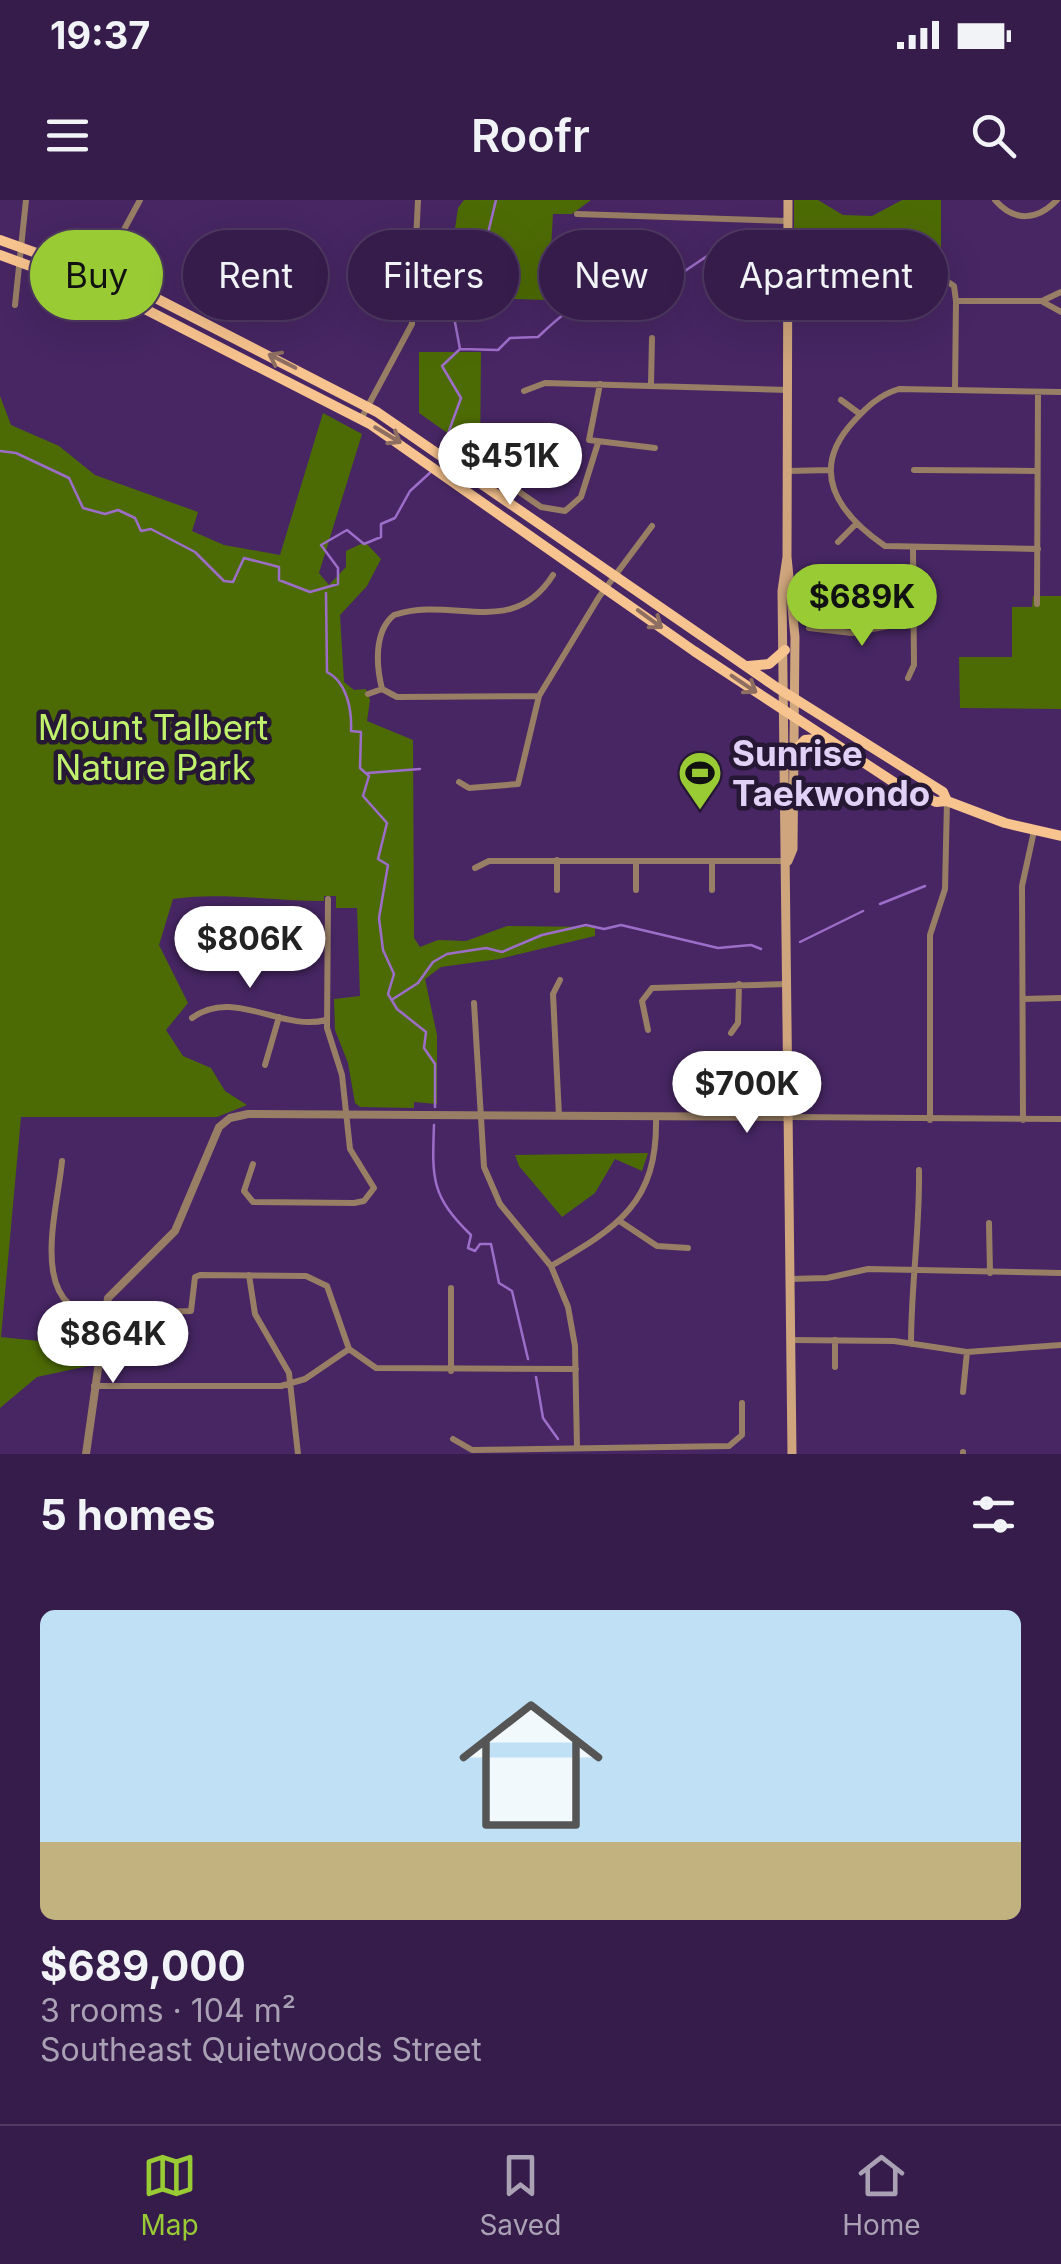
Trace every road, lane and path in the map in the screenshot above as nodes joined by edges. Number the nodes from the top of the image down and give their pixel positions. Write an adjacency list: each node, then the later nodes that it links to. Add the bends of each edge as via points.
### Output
1 (26, 200): 12 (street)
2 (140, 200): 9 (street)
3 (418, 200): 33 (street, via 412,324)
4 (788, 200): 8 (main road)
5 (995, 200): 6 (street, via 1021,217 1036,216)
6 (1056, 200)
7 (577, 214): 8 (street)
8 (788, 221): 10 (main road)
9 (124, 230)
10 (788, 230)
11 (0, 240): 12 (main road)
12 (21, 246): 13 (main road); 15 (street)
13 (30, 249)
14 (0, 255): 15 (main road)
15 (20, 260): 21 (street); 35 (main road, via 139,306)
16 (948, 282): 18 (street)
17 (1061, 292): 19 (street)
18 (956, 301): 19 (street); 28 (street)
19 (1042, 302): 22 (street)
20 (163, 305): 33 (main road, one-way to 20)
21 (15, 306)
22 (1061, 312)
23 (788, 320): 27 (main road)
24 (652, 338): 26 (street)
25 (600, 384): 26 (street); 29 (street, via 538,384); 36 (street, via 589,440)
26 (651, 384): 27 (street)
27 (788, 390): 39 (main road)
28 (955, 390): 30 (street); 34 (street, via 898,389)
29 (524, 391)
30 (1038, 392): 31 (street); 42 (street)
31 (1061, 392)
32 (841, 400): 34 (street)
33 (368, 407): 35 (street); 50 (main road)
34 (860, 414): 40 (street, via 840,436)
35 (361, 419): 51 (main road, one-way to 51)
36 (598, 444): 37 (street); 38 (street, via 581,497 565,511 541,507 508,484)
37 (655, 448)
38 (510, 464)
39 (788, 470): 40 (street); 48 (main road)
40 (830, 470): 43 (street, via 836,498)
41 (914, 470): 42 (street)
42 (1037, 471): 46 (street)
43 (857, 523): 45 (street); 47 (street, via 884,546)
44 (652, 526): 50 (street)
45 (838, 542)
46 (1038, 549): 47 (street); 52 (street)
47 (912, 550): 53 (street)
48 (787, 557): 55 (main road); 61 (main road, via 795,637)
49 (553, 575): 58 (street, via 538,598 512,610 394,615 381,631)
50 (615, 576): 51 (street); 56 (main road)
51 (606, 588): 60 (street); 62 (main road, one-way to 62)
52 (1037, 604)
53 (914, 621): 54 (street, via 852,633); 57 (street)
54 (810, 628)
55 (785, 650): 56 (main road, via 768,664); 61 (main road)
56 (748, 666): 61 (main road)
57 (908, 678)
58 (382, 689): 59 (street); 60 (street, via 397,697)
59 (368, 694)
60 (539, 696): 66 (street, via 518,784 468,788)
61 (789, 696): 62 (main road); 65 (main road)
62 (788, 714): 63 (main road); 64 (main road); 68 (main road)
63 (824, 738): 64 (main road, via 805,740); 67 (main road)
64 (792, 754): 70 (main road)
65 (916, 778): 67 (main road); 69 (main road)
66 (459, 782)
67 (895, 782): 69 (main road)
68 (783, 794): 70 (main road); 76 (main road)
69 (947, 801): 71 (main road); 102 (street, via 944,888 930,935)
70 (792, 822): 76 (main road)
71 (1034, 830): 72 (main road); 88 (street, via 1022,886)
72 (1061, 836)
73 (557, 860): 74 (street); 77 (street, via 489,860); 78 (street)
74 (636, 860): 75 (street); 79 (street)
75 (712, 860): 76 (street); 80 (street)
76 (788, 860): 86 (main road)
77 (475, 868)
78 (558, 890)
79 (636, 890)
80 (712, 890)
81 (328, 899): 83 (street)
82 (208, 932): 83 (street)
83 (327, 940): 92 (street)
84 (560, 980): 98 (street, via 552,994)
85 (739, 984): 86 (street); 93 (street, via 652,988 642,1001); 94 (street, via 738,1023)
86 (788, 984): 100 (main road)
87 (1061, 998): 88 (street)
88 (1024, 1000): 103 (street)
89 (474, 1003): 97 (street)
90 (192, 1018): 91 (street, via 206,1008 226,1007)
91 (279, 1018): 92 (street); 95 (street)
92 (326, 1020): 96 (street)
93 (648, 1030)
94 (731, 1033)
95 (266, 1065)
96 (348, 1116): 97 (street); 105 (street, via 350,1149 374,1188 364,1201 254,1202 244,1191); 119 (street, via 248,1114 224,1122 180,1224 114,1288)
97 (480, 1116): 98 (street); 110 (street, via 492,1190)
98 (559, 1116): 99 (street)
99 (656, 1117): 100 (street); 107 (street, via 649,1176)
100 (788, 1117): 102 (street); 115 (main road)
101 (1061, 1119): 103 (street)
102 (930, 1120): 103 (street)
103 (1024, 1120)
104 (62, 1162): 117 (street, via 52,1274 58,1296)
105 (253, 1164)
106 (919, 1170): 111 (street)
107 (621, 1222): 109 (street, via 658,1246); 110 (street)
108 (989, 1223): 112 (street)
109 (688, 1248)
110 (551, 1266): 128 (street, via 571,1320)
111 (916, 1270): 112 (street); 115 (street, via 854,1269); 123 (street)
112 (990, 1272): 113 (street)
113 (1061, 1273)
114 (249, 1275): 118 (street, via 194,1277 191,1311); 125 (street, via 321,1281); 130 (street, via 255,1314)
115 (790, 1279): 120 (main road)
116 (450, 1288): 129 (street)
117 (77, 1312): 119 (street); 122 (street)
118 (149, 1312)
119 (102, 1318): 131 (street)
120 (790, 1340): 121 (street); 138 (main road)
121 (835, 1340): 123 (street); 127 (street)
122 (62, 1344)
123 (911, 1344): 126 (street)
124 (1061, 1346): 126 (street)
125 (349, 1349): 129 (street, via 385,1371); 130 (street)
126 (967, 1352): 132 (street)
127 (835, 1366)
128 (576, 1369): 129 (street); 135 (street)
129 (451, 1371)
130 (291, 1384): 131 (street); 137 (street)
131 (94, 1386): 136 (street)
132 (964, 1392)
133 (742, 1403): 135 (street, via 742,1435 732,1445)
134 (453, 1440): 135 (street, via 472,1450)
135 (576, 1448)
136 (86, 1454)
137 (298, 1454)
138 (792, 1454)

